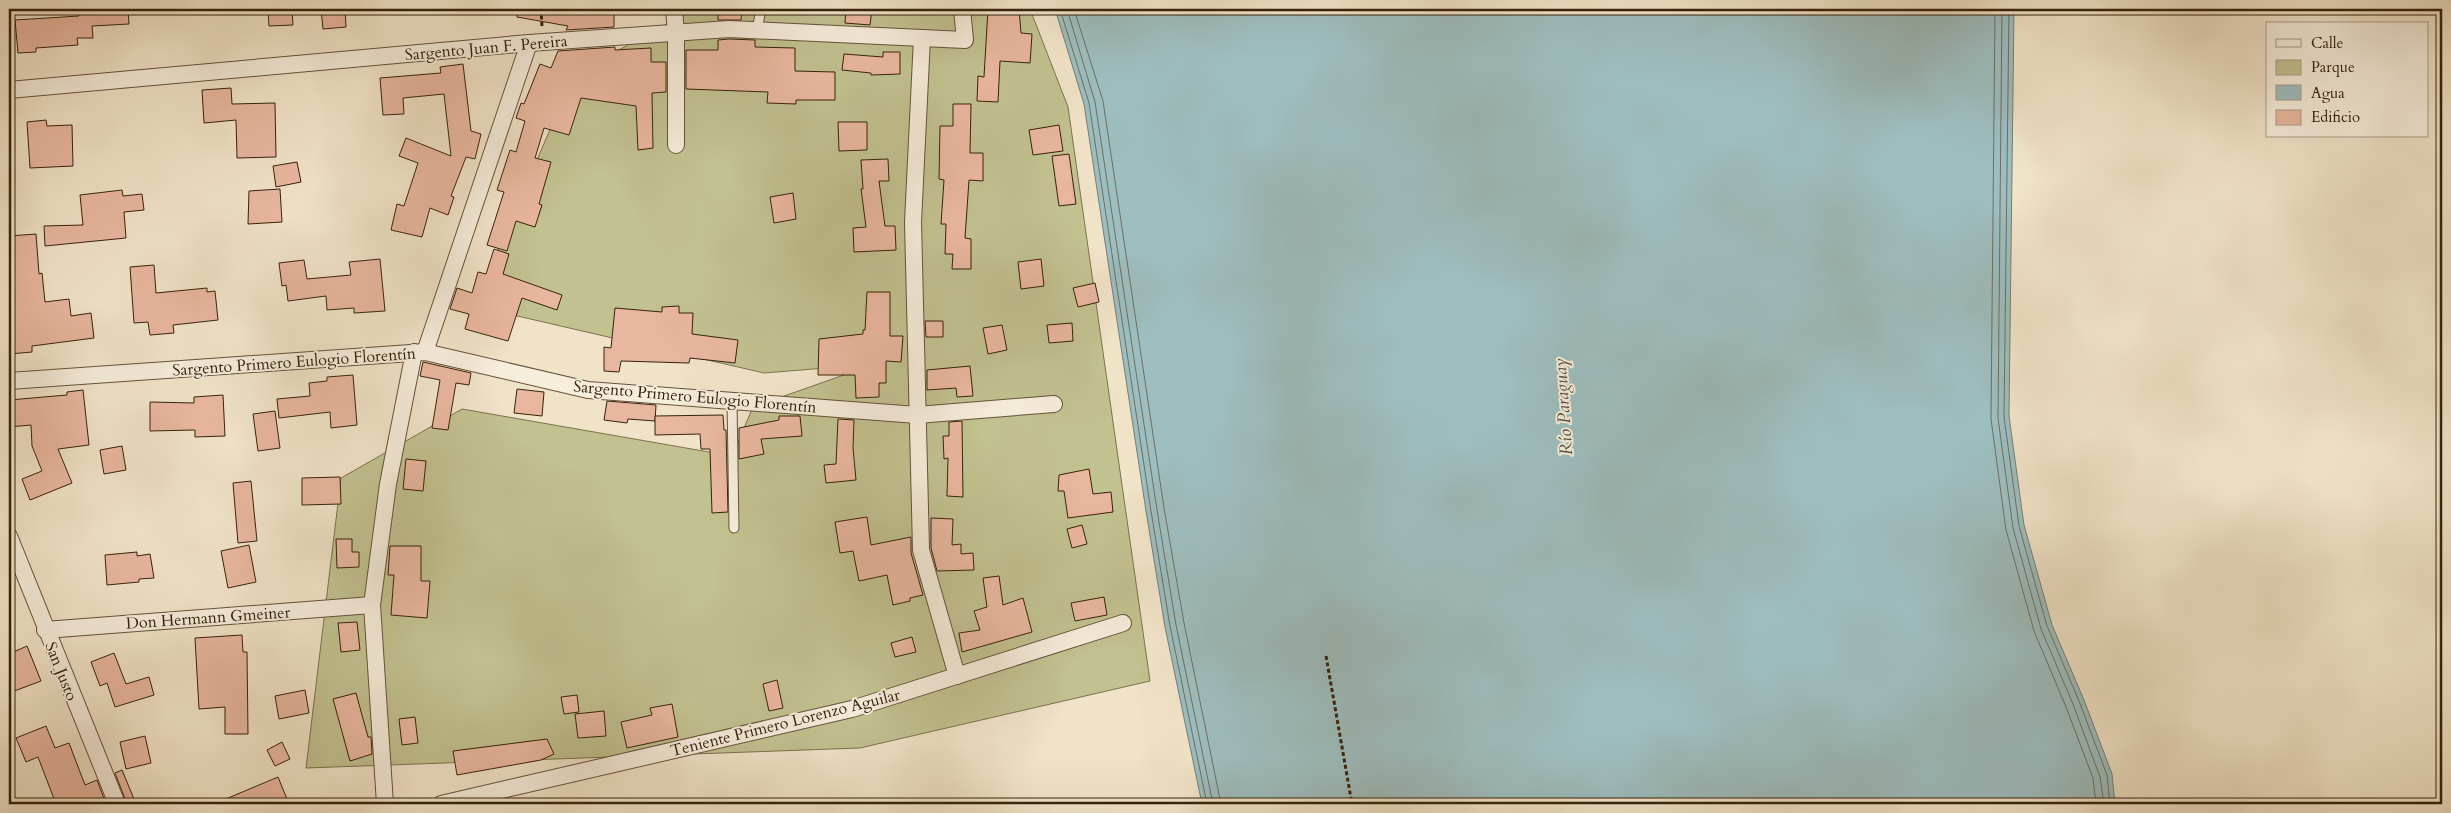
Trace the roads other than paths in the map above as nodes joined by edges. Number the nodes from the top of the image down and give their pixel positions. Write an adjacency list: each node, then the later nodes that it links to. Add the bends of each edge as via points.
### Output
1 (674, 9): 5 (street)
2 (761, 9): 4 (lane)
3 (962, 9): 6 (street, Sargento Juan F. Pereira, via 964,40)
4 (757, 30): 5 (street, Sargento Juan F. Pereira); 6 (street, Sargento Juan F. Pereira)
5 (676, 33): 7 (street, Sargento Juan F. Pereira); 9 (street)
6 (922, 38): 14 (street, via 913,222)
7 (529, 43): 8 (street, Sargento Juan F. Pereira); 10 (street)
8 (9, 90)
9 (676, 145)
10 (419, 352): 11 (street, Sargento Primero Eulogio Florentín); 12 (street, Sargento Primero Eulogio Florentín, via 588,390); 17 (street, via 388,484)
11 (9, 381)
12 (732, 401): 14 (street, Sargento Primero Eulogio Florentín); 15 (lane)
13 (1054, 404): 14 (street, Sargento Primero Eulogio Florentín)
14 (917, 415): 20 (street, via 921,550)
15 (734, 528)
16 (9, 536): 19 (street, San Justo)
17 (372, 605): 19 (street, Don Hermann Gmeiner); 22 (street)
18 (1123, 623): 20 (street, Teniente Primero Lorenzo Aguilar)
19 (45, 630): 21 (street, San Justo)
20 (957, 676): 23 (street, Teniente Primero Lorenzo Aguilar, via 852,709)
21 (117, 804)
22 (384, 804)
23 (441, 804)

